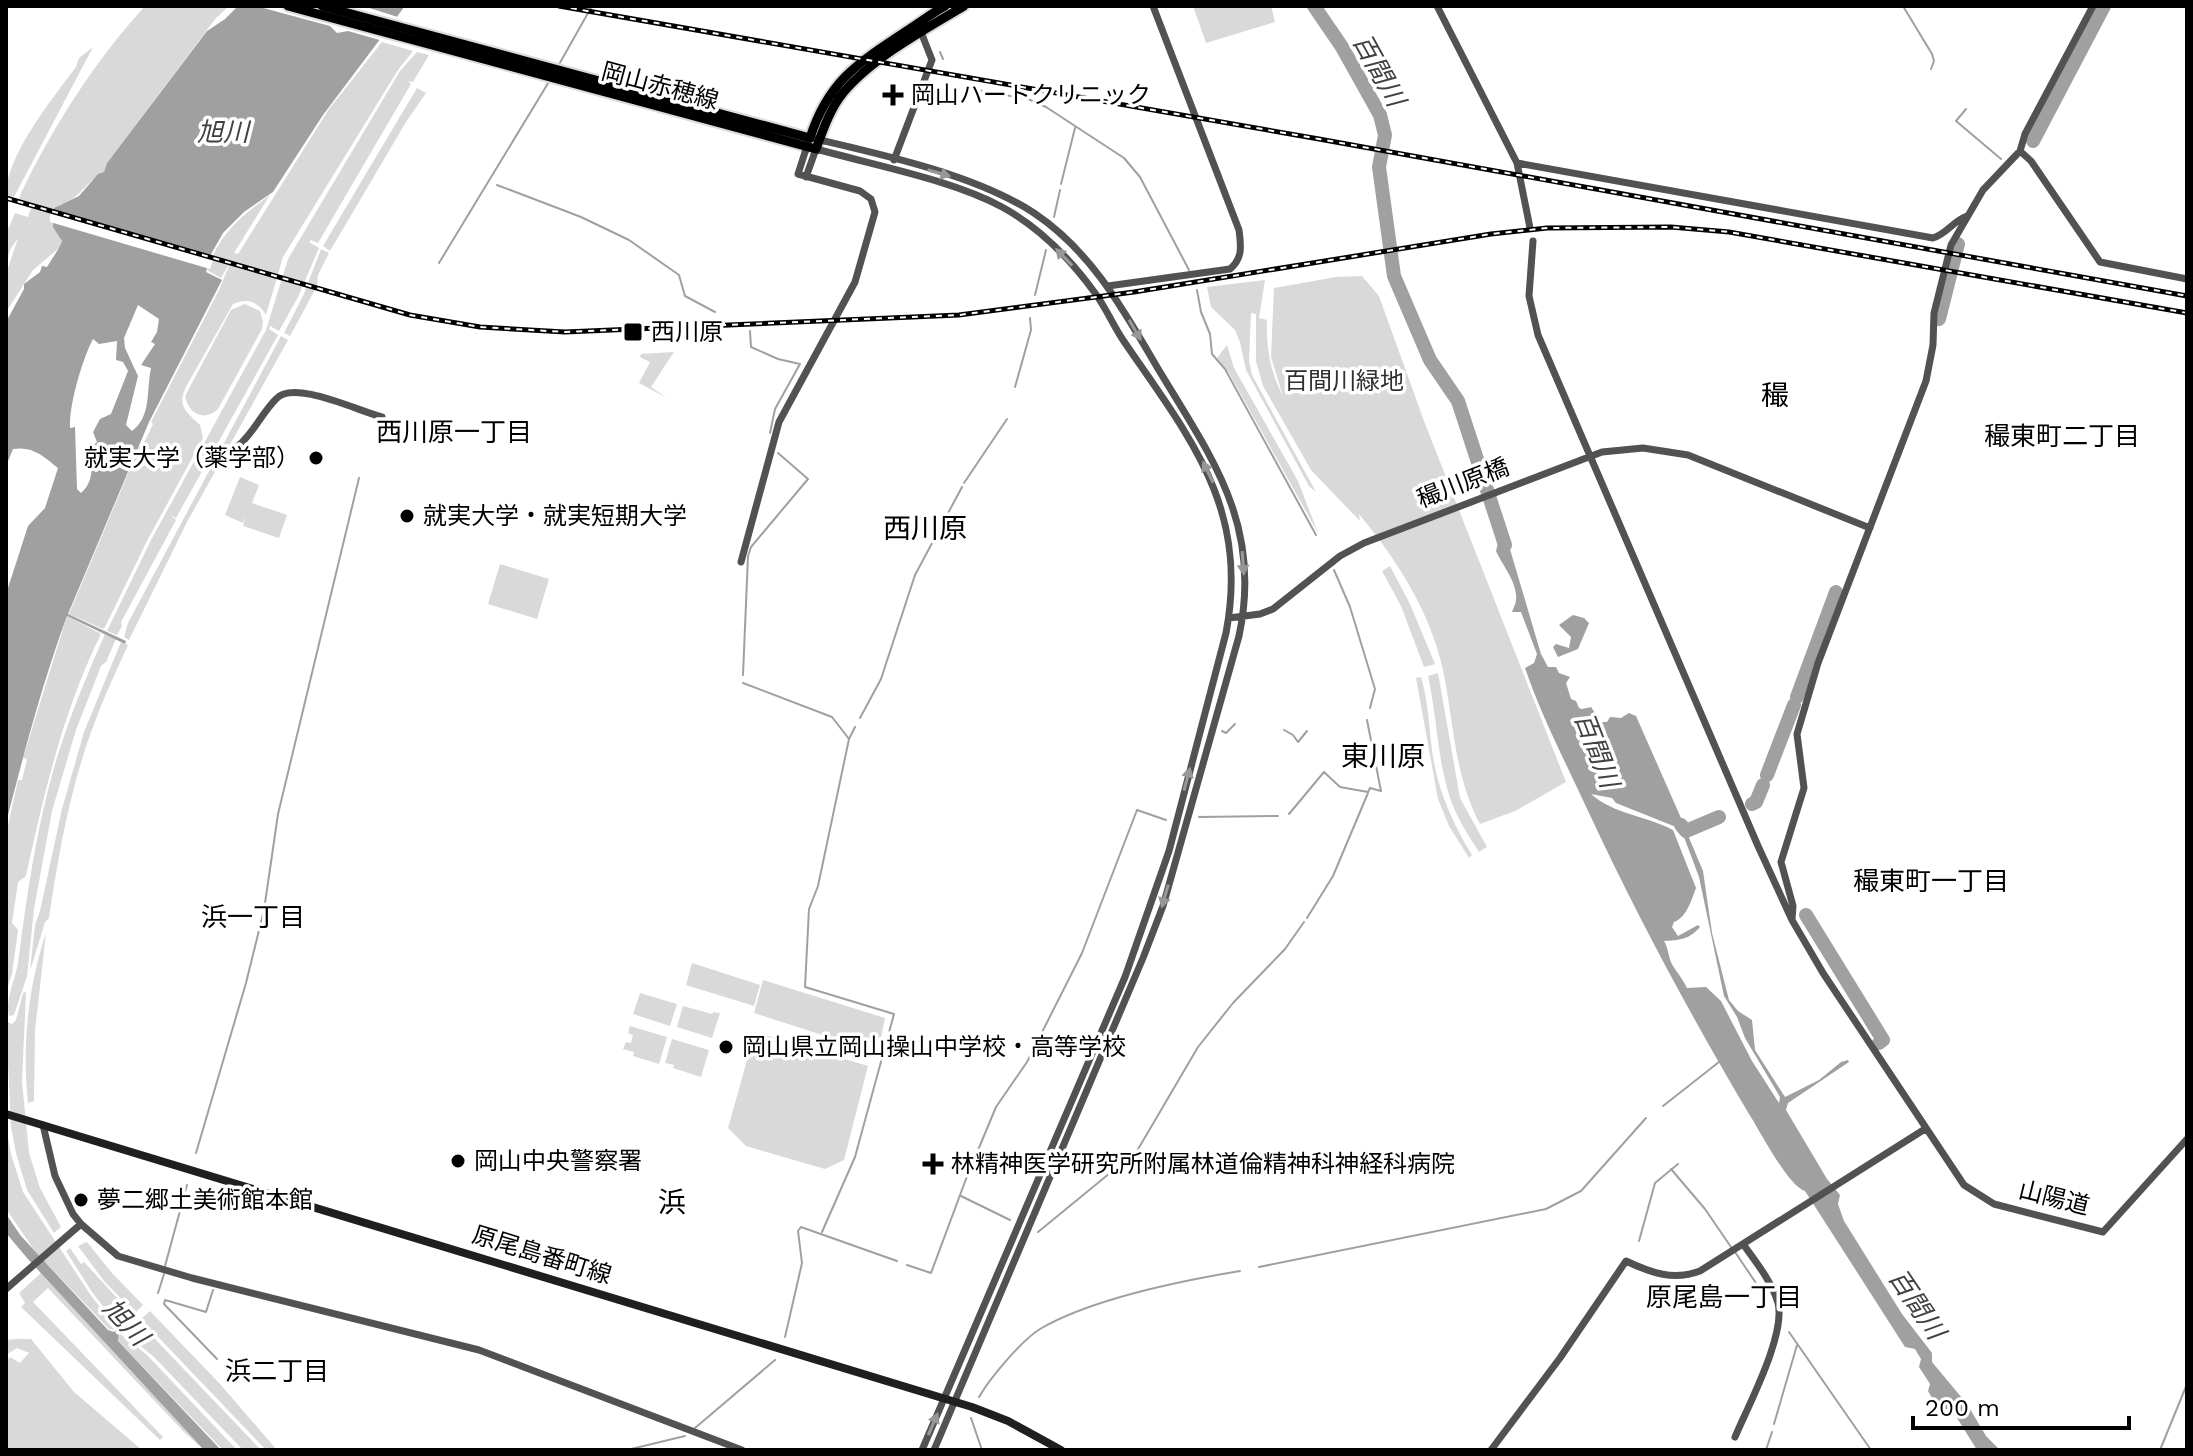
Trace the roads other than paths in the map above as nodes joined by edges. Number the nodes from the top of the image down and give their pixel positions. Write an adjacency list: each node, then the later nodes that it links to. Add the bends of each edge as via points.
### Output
1 (288, 6): 9 (main road, 岡山赤穂線)
2 (322, 6): 9 (main road, 岡山赤穂線)
3 (945, 6): 8 (main road)
4 (964, 6): 8 (main road)
5 (1153, 6): 18 (street, via 1239,230 1240,254 1230,269)
6 (1437, 6): 13 (street)
7 (2093, 6): 11 (street)
8 (920, 29): 10 (main road, via 848,87); 12 (street, via 932,60)
9 (450, 45): 10 (main road, 岡山赤穂線)
10 (813, 144): 12 (street); 23 (street, via 802,176 860,191 871,199 875,212 855,282 779,422); 25 (street, one-way to 10, via 1228,536 1213,482 1190,438 1085,279 1026,222 991,202)
11 (2020, 151): 14 (street, via 1983,190); 17 (street, via 2100,262)
12 (894, 160): 18 (street, one-way to 18, via 977,185 1031,211 1074,245)
13 (1517, 163): 14 (street, via 1933,238); 15 (street)
14 (1967, 216): 22 (street, via 1942,275 1926,381)
15 (1530, 228)
16 (1533, 241): 21 (street, via 1529,296 1534,323)
17 (2187, 279)
18 (1108, 286): 24 (street, one-way to 24, via 1201,436 1225,487 1243,554)
19 (382, 417): 20 (street, via 289,391 278,395)
20 (237, 447)
21 (1590, 456): 22 (street, 穝川原橋, via 1629,449 1672,451); 24 (street, 穝川原橋, via 1364,543 1273,609); 26 (street)
22 (1870, 528): 26 (street, via 1797,734 1804,788 1781,862)
23 (741, 562)
24 (1243, 617): 25 (street, 穝川原橋); 35 (street, one-way to 35, via 1163,906)
25 (1229, 618): 34 (street, one-way to 25, via 1136,950 1169,851)
26 (1792, 920): 29 (street)
27 (6, 1114): 28 (main road, 原尾島番町線)
28 (40, 1124): 31 (street, via 56,1181); 34 (main road, 原尾島番町線)
29 (1925, 1129): 30 (street, 山陽道, via 1964,1185 1994,1204 2103,1232); 32 (street)
30 (2187, 1139)
31 (81, 1224): 33 (street); 37 (street, via 130,1261 479,1350)
32 (1740, 1247): 36 (street, via 1775,1293 1779,1322); 41 (street, via 1694,1273 1667,1275 1626,1261)
33 (8, 1287)
34 (944, 1398): 35 (main road, 原尾島番町線); 38 (street, one-way to 34)
35 (954, 1402): 39 (street); 40 (main road, 原尾島番町線, via 1008,1421)
36 (1735, 1437)
37 (742, 1450)
38 (922, 1450)
39 (934, 1450)
40 (1061, 1450)
41 (1491, 1450)

